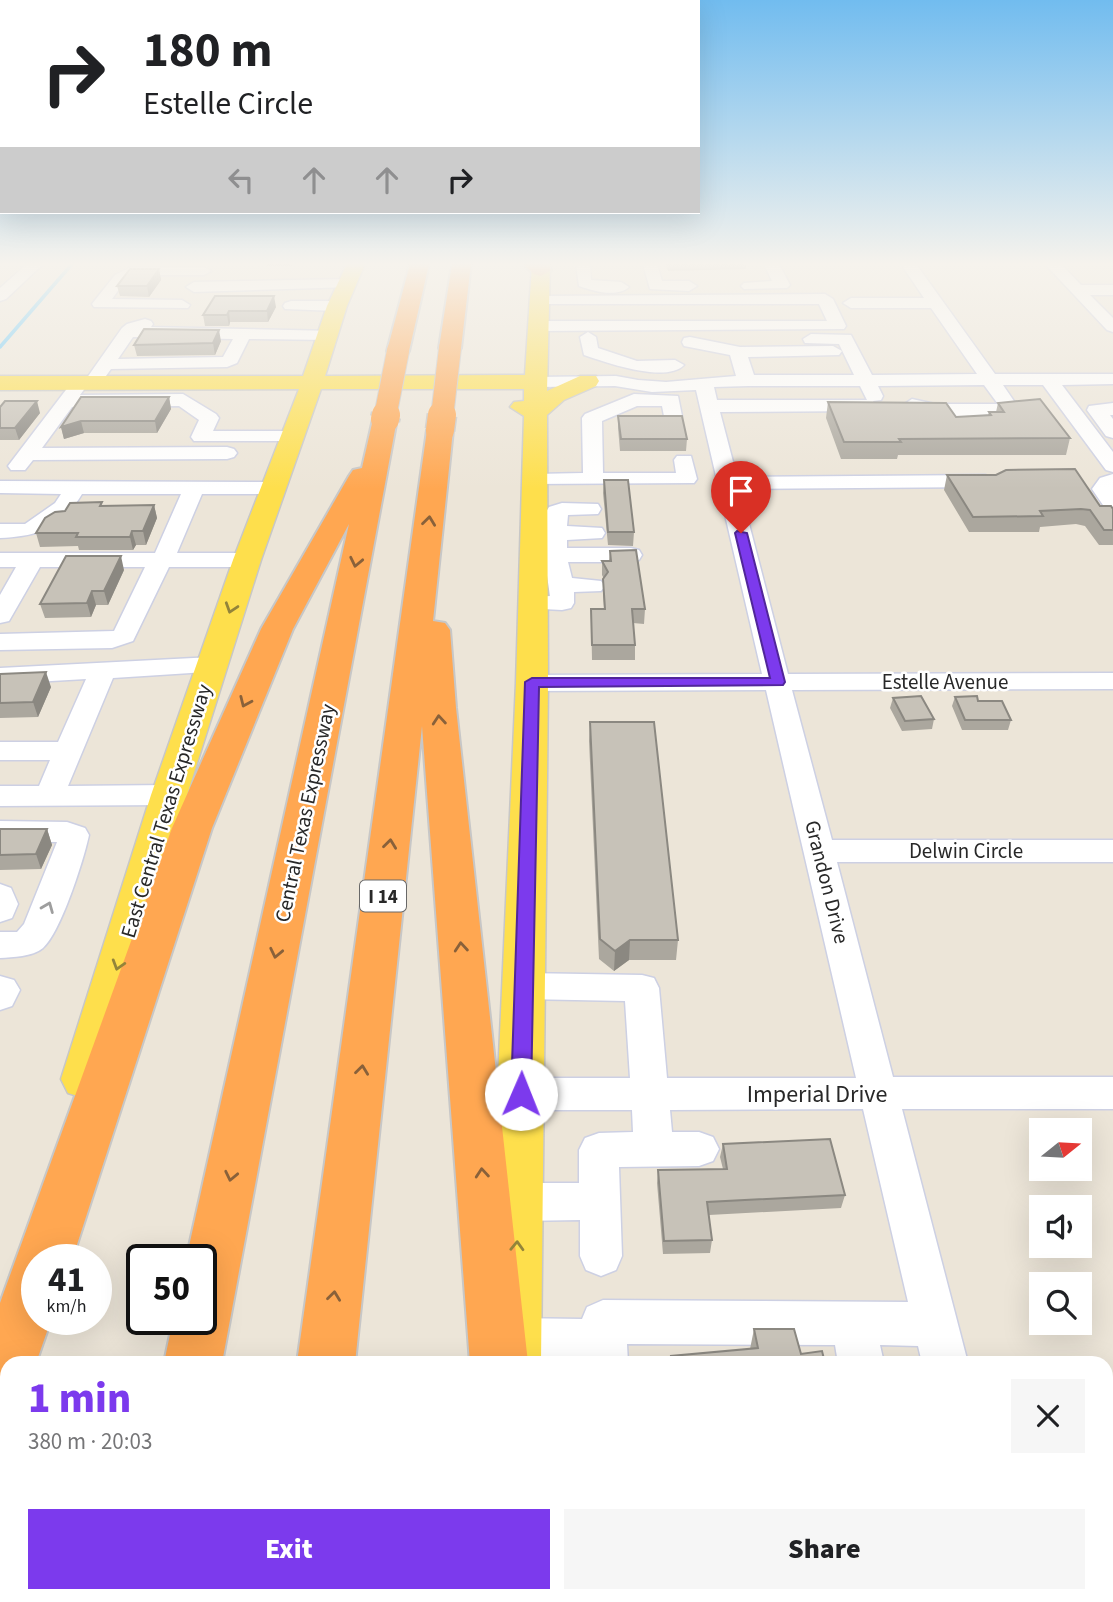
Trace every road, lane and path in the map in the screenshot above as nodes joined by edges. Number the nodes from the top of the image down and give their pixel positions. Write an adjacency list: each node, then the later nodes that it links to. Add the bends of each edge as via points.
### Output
1 (147, 339): 19 (street)
2 (241, 339): 14 (street)
3 (264, 339): 14 (street, via 255,354)
4 (320, 339): 25 (main road, via 300,363)
5 (327, 339): 32 (main road, East Central Texas Expressway)
6 (332, 339): 15 (main road, via 334,360 363,369 474,368 528,355)
7 (401, 339): 34 (highway, Central Texas Expressway, bridge)
8 (451, 339): 57 (highway, I 14, one-way to 8, bridge)
9 (537, 339): 15 (main road)
10 (573, 339): 15 (street)
11 (587, 339): 18 (street, via 590,351)
12 (683, 339): 16 (street)
13 (960, 339): 20 (street)
14 (231, 359): 19 (street)
15 (536, 359): 23 (main road); 23 (main road, via 556,395); 32 (main road); 32 (main road, via 504,399 364,398 318,409); 49 (main road)
16 (738, 365): 17 (street); 17 (street, via 734,340 845,339); 18 (street); 27 (street)
17 (858, 365): 20 (street); 30 (street)
18 (658, 370): 24 (street); 27 (street, via 660,379)
19 (93, 376): 25 (main road); 26 (main road); 28 (street)
20 (989, 379): 21 (street); 30 (street, via 1009,407 935,410)
21 (1048, 379): 22 (street); 37 (street)
22 (1113, 379)
23 (588, 380): 24 (street)
24 (616, 381): 27 (street)
25 (242, 382): 32 (main road, via 290,400)
26 (0, 383)
27 (710, 398): 30 (street); 38 (street, via 673,416 671,400 634,400 595,416 590,422); 39 (street, Grandon Drive)
28 (66, 402): 29 (street); 35 (street, via 183,400 209,418); 36 (street)
29 (39, 404)
30 (878, 405)
31 (1113, 409): 33 (street, via 1096,410)
32 (298, 421): 35 (street); 36 (street, via 218,453 209,471 127,473 116,469 125,453); 43 (main road, East Central Texas Expressway)
33 (1113, 432)
34 (382, 433): 90 (highway, one-way to 90, via 276,629 192,828); 98 (highway, Central Texas Expressway, one-way to 98)
35 (201, 437): 36 (street)
36 (21, 456): 44 (street)
37 (1113, 466)
38 (593, 470): 39 (street, via 687,479 684,460); 49 (street)
39 (726, 472): 41 (street); 67 (street, Grandon Drive)
40 (1113, 480): 46 (street, via 1103,489)
41 (992, 481)
42 (75, 487): 44 (street); 45 (street); 47 (street)
43 (272, 488): 45 (street); 53 (main road, East Central Texas Expressway)
44 (1, 494): 47 (street)
45 (190, 497): 47 (street); 56 (street)
46 (1113, 503)
47 (63, 507): 50 (street, via 30,530)
48 (590, 509): 49 (street, via 562,509)
49 (546, 525): 51 (street); 52 (street); 59 (main road)
50 (0, 531)
51 (594, 533)
52 (631, 555)
53 (247, 559): 56 (street); 62 (main road, East Central Texas Expressway, one-way to 62)
54 (0, 560): 55 (street)
55 (32, 560): 56 (street); 60 (street)
56 (163, 560): 61 (street, via 124,636)
57 (423, 576): 99 (highway, I 14, one-way to 57); 100 (highway, one-way to 57, via 438,708 432,593)
58 (590, 594): 59 (street)
59 (552, 597): 66 (main road)
60 (0, 616)
61 (0, 642)
62 (213, 665): 63 (street); 70 (main road, East Central Texas Expressway)
63 (103, 671): 64 (street); 69 (street)
64 (0, 676)
65 (1113, 681): 67 (street, Estelle Avenue)
66 (532, 682): 67 (street, Estelle Avenue); 79 (main road)
67 (778, 682): 74 (street, Grandon Drive)
68 (0, 751): 69 (street)
69 (69, 751): 72 (street)
70 (169, 795): 72 (street); 96 (main road, East Central Texas Expressway, one-way to 96)
71 (0, 796): 72 (street)
72 (49, 796)
73 (0, 831): 78 (street, one-way to 73, via 32,938 74,835)
74 (819, 851): 75 (street, Delwin Circle); 85 (street, Grandon Drive)
75 (1113, 851)
76 (0, 896): 77 (street)
77 (0, 911)
78 (0, 945)
79 (524, 986): 83 (main road); 84 (street, via 642,988)
80 (0, 990): 81 (street)
81 (0, 996)
82 (1113, 1093): 85 (street, Imperial Drive)
83 (521, 1094): 84 (street, Imperial Drive); 89 (main road)
84 (650, 1094): 85 (street, Imperial Drive); 86 (street)
85 (879, 1095): 94 (street, Grandon Drive)
86 (654, 1149): 87 (street); 88 (street, via 599,1150)
87 (699, 1149)
88 (600, 1201): 89 (street); 91 (street)
89 (518, 1202): 100 (main road, one-way to 89)
90 (49, 1244)
91 (601, 1256)
92 (21, 1323): 97 (highway)
93 (857, 1343): 94 (street); 95 (street, via 603,1322)
94 (940, 1343)
95 (604, 1353): 100 (street)
96 (3, 1356)
97 (9, 1356)
98 (194, 1356)
99 (327, 1356)
100 (509, 1356)

